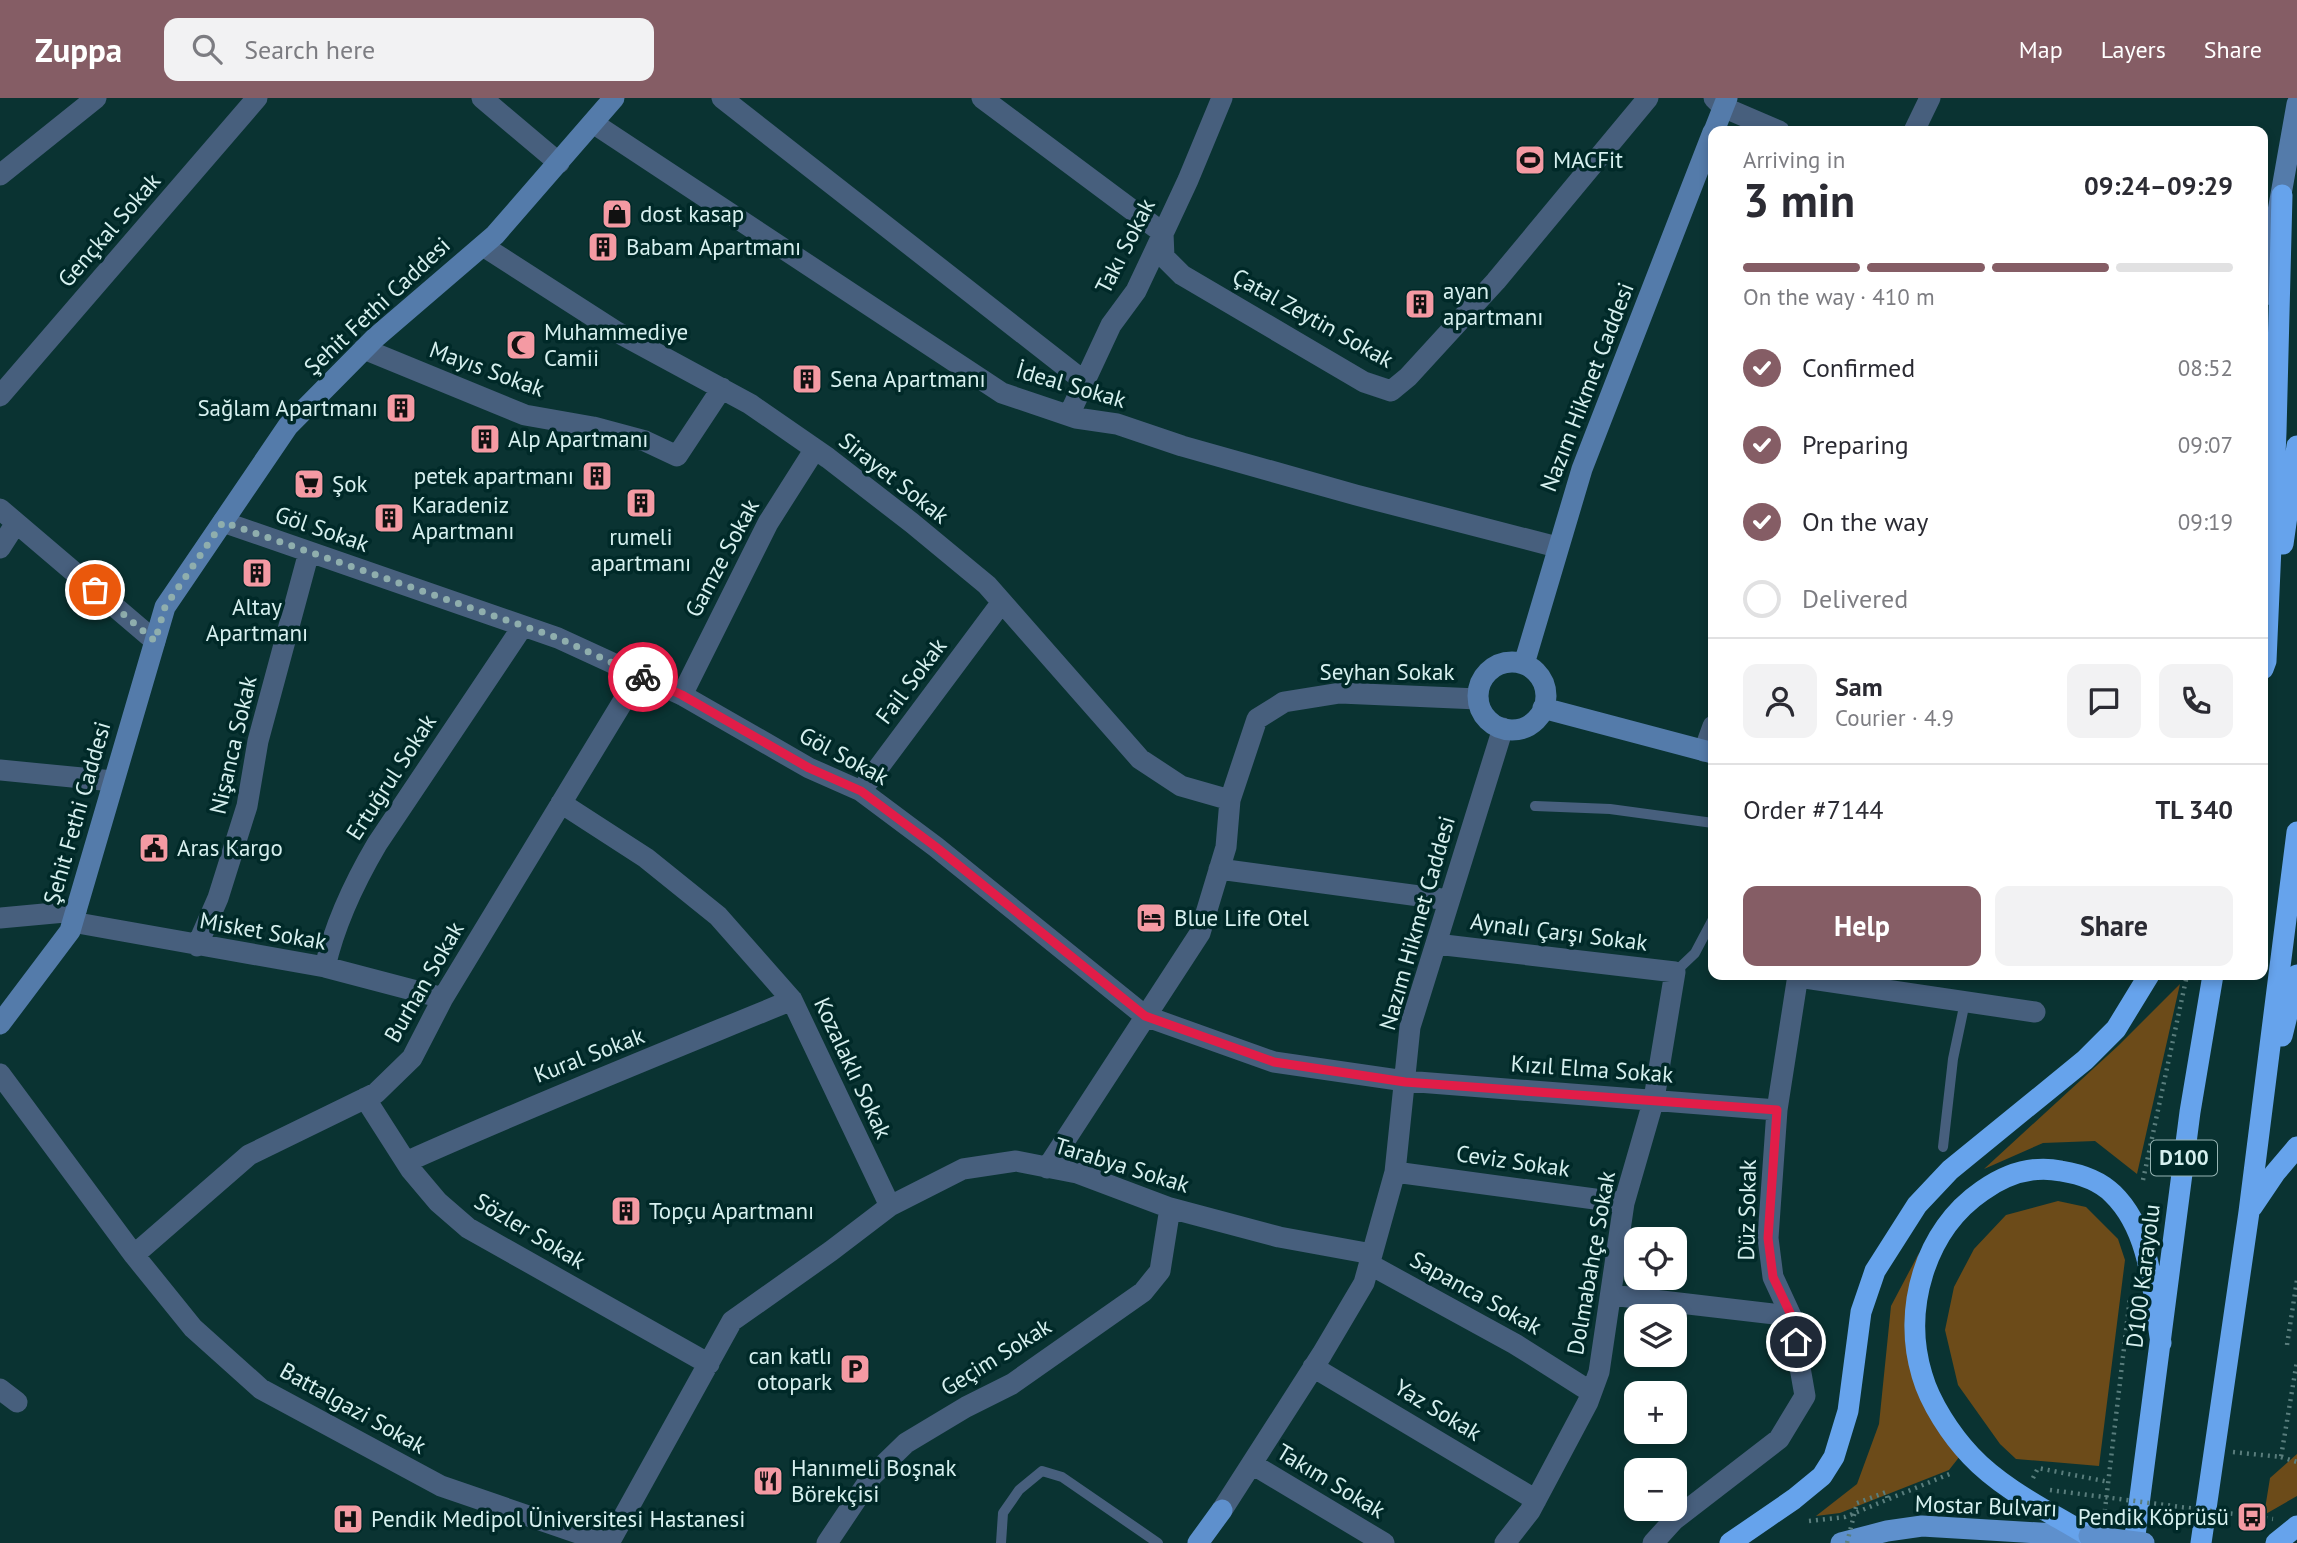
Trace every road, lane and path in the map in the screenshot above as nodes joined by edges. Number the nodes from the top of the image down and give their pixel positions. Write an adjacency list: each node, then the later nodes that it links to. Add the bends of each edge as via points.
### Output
1 (96, 98): 18 (street)
2 (257, 98): 26 (street, Gençkal Sokak)
3 (482, 98): 17 (street)
4 (614, 98): 12 (street, Şehit Fethi Caddesi)
5 (722, 98): 24 (street)
6 (982, 98): 20 (street)
7 (1222, 98): 20 (street, Takı Sokak)
8 (1648, 98): 20 (street, Çatal Zeytin Sokak, via 1496,281 1391,391 1364,382 1182,275 1164,257)
9 (1930, 98): 15 (street)
10 (1721, 101): 13 (street, Nazım Hikmet Caddesi); 14 (street)
11 (2297, 104): 19 (street)
12 (593, 123): 17 (street, Şehit Fethi Caddesi); 27 (street, İdeal Sokak, via 1002,393)
13 (1715, 126)
14 (1769, 126)
15 (1916, 126)
16 (1708, 145): 32 (street, Nazım Hikmet Caddesi, via 1582,469)
17 (559, 163): 21 (street, Şehit Fethi Caddesi)
18 (0, 174)
19 (2282, 195): 22 (street); 35 (highway)
20 (1163, 233): 24 (street, Takı Sokak)
21 (483, 246): 23 (street, Şehit Fethi Caddesi); 25 (street, Sirayet Sokak, via 617,332)
22 (2268, 269)
23 (364, 349): 25 (street, Mayıs Sokak, via 525,415 606,430 677,456); 31 (street, Şehit Fethi Caddesi, via 288,426)
24 (1085, 382): 27 (street, Takı Sokak)
25 (722, 388): 29 (street, Sirayet Sokak)
26 (0, 396)
27 (1069, 415): 32 (street, İdeal Sokak, via 1117,424 1356,495)
28 (2297, 446): 39 (highway)
29 (815, 449): 36 (street, Sirayet Sokak, via 912,523); 42 (street, Gamze Sokak, via 768,523)
30 (8, 516): 33 (street); 38 (street)
31 (223, 522): 34 (street, Göl Sokak); 38 (street, Şehit Fethi Caddesi, via 165,607)
32 (1557, 547): 40 (street, Nazım Hikmet Caddesi)
33 (0, 548)
34 (309, 552): 37 (street, Göl Sokak); 61 (street, Nişanca Sokak, via 258,741 247,806 218,898)
35 (2268, 590)
36 (1002, 602): 49 (street, Fail Sokak); 50 (street, Sirayet Sokak, via 1140,759 1181,786)
37 (523, 625): 41 (street, Göl Sokak); 62 (street, Ertuğrul Sokak, via 371,854 332,939)
38 (155, 641): 48 (street, Şehit Fethi Caddesi)
39 (2268, 642)
40 (1524, 664): 43 (street, via 1505,662 1487,672); 44 (street, via 1540,677)
41 (639, 675): 42 (street, Göl Sokak); 51 (street, Burhan Sokak)
42 (682, 695): 49 (street, Göl Sokak, via 809,768)
43 (1478, 699): 45 (street, via 1485,717); 50 (street, Seyhan Sokak, via 1340,693 1284,702 1257,719)
44 (1543, 708): 45 (street, via 1525,727); 46 (street)
45 (1503, 728): 56 (street, Nazım Hikmet Caddesi)
46 (1708, 752)
47 (0, 770): 48 (street)
48 (113, 781): 57 (street, Şehit Fethi Caddesi)
49 (861, 791): 74 (street, Göl Sokak)
50 (1230, 800): 55 (street, Seyhan Sokak)
51 (561, 803): 70 (street, Burhan Sokak); 71 (street, Kozalaklı Sokak, via 646,858 718,916)
52 (1535, 806): 53 (lane, via 1610,808)
53 (1708, 822)
54 (2297, 832): 82 (highway)
55 (1219, 869): 56 (street); 74 (street, Seyhan Sokak, via 1200,933)
56 (1449, 900): 60 (street, Nazım Hikmet Caddesi)
57 (74, 916): 58 (street, Misket Sokak); 61 (street, Misket Sokak); 75 (street, Şehit Fethi Caddesi, via 70,931)
58 (0, 918)
59 (1708, 928): 63 (lane, via 1695,953)
60 (1436, 944): 63 (street, Aynalı Çarşı Sokak); 77 (street, Nazım Hikmet Caddesi, via 1410,1027)
61 (197, 946): 62 (street, Misket Sokak)
62 (325, 968): 70 (street, Misket Sokak)
63 (1675, 972): 79 (street, Dolmabahçe Sokak)
64 (2297, 975): 82 (highway)
65 (1797, 980): 80 (street, Düz Sokak)
66 (1824, 980): 72 (street)
67 (2146, 980): 130 (highway, via 2116,1029 2085,1060 1950,1170 1917,1205 1875,1271 1861,1312 1848,1411 1834,1457 1822,1476)
68 (2186, 980): 87 (path)
69 (2212, 980): 98 (highway, D100 Karayolu / D100, via 2190,1112)
70 (443, 998): 78 (street, Burhan Sokak, via 412,1058)
71 (792, 1000): 84 (street, Kural Sokak, via 527,1107); 89 (street, Kozalaklı Sokak)
72 (1965, 1002): 73 (street); 81 (lane, via 1952,1059)
73 (2035, 1012)
74 (1145, 1016): 77 (street, Göl Sokak, via 1274,1062); 85 (street, Seyhan Sokak)
75 (0, 1024)
76 (0, 1074): 92 (street, Battalgazi Sokak)
77 (1405, 1082): 79 (street, Kızıl Elma Sokak); 86 (street, Nazım Hikmet Caddesi)
78 (365, 1098): 84 (street, Sözler Sokak); 92 (street, Burhan Sokak, via 248,1155)
79 (1654, 1099): 80 (street, Kızıl Elma Sokak); 88 (street, Dolmabahçe Sokak)
80 (1777, 1110): 97 (street, Düz Sokak, via 1768,1238 1773,1277)
81 (1943, 1147)
82 (2256, 1147): 91 (highway)
83 (2297, 1147): 91 (highway)
84 (406, 1162): 101 (street, Sözler Sokak, via 438,1202 468,1228)
85 (1047, 1167): 89 (street, Tarabya Sokak, via 1016,1161 963,1169); 90 (street, Tarabya Sokak, via 1077,1173)
86 (1395, 1172): 88 (street, Ceviz Sokak); 93 (street, Nazım Hikmet Caddesi)
87 (2143, 1180)
88 (1625, 1203): 96 (street, Dolmabahçe Sokak)
89 (890, 1206): 101 (street, Tarabya Sokak, via 732,1321)
90 (1170, 1208): 93 (street, Tarabya Sokak); 122 (street, Geçim Sokak, via 1160,1271 1143,1292 1013,1384 906,1443 872,1476)
91 (2249, 1212): 106 (highway)
92 (134, 1255): 121 (street, Battalgazi Sokak, via 193,1328 261,1389 441,1486)
93 (1371, 1259): 102 (street, Nazım Hikmet Caddesi, via 1364,1283); 104 (street, Sapanca Sokak)
94 (2297, 1280): 99 (path)
95 (2131, 1289): 112 (path)
96 (1611, 1295): 97 (street); 104 (street, Dolmabahçe Sokak, via 1599,1371)
97 (1791, 1315): 129 (street, Düz Sokak, via 1805,1396 1779,1439 1674,1520)
98 (2161, 1343): 120 (highway, via 2147,1264 2129,1214 2100,1183 2075,1173 2030,1170 2012,1173 1989,1186 1951,1220 1926,1266 1915,1320 1922,1375 1931,1398 1971,1457 2016,1492); 133 (highway, D100 Karayolu / D100)
99 (2287, 1345)
100 (2297, 1361): 107 (path)
101 (709, 1364): 121 (street, Tarabya Sokak)
102 (1313, 1367): 109 (street, Nazım Hikmet Caddesi); 114 (street, Yaz Sokak)
103 (0, 1389): 105 (street)
104 (1591, 1392): 114 (street, Dolmabahçe Sokak)
105 (18, 1402)
106 (2214, 1450): 107 (path); 135 (highway)
107 (2281, 1457): 108 (path)
108 (2297, 1462)
109 (1252, 1464): 116 (street, Nazım Hikmet Caddesi); 127 (street, Takım Sokak)
110 (1952, 1473): 115 (path)
111 (2033, 1478): 112 (path, via 2038,1468)
112 (2109, 1482): 120 (path)
113 (2050, 1490): 117 (path, bridge)
114 (1536, 1500): 128 (street, Dolmabahçe Sokak)
115 (1888, 1500): 118 (path, via 1845,1517); 132 (path, bridge, via 1886,1492 1857,1503)
116 (1222, 1510): 125 (main road); 126 (main road)
117 (2273, 1519)
118 (1810, 1521)
119 (2297, 1526): 136 (highway)
120 (2096, 1533): 131 (main road, Mostar Bulvarı, via 1922,1526); 134 (main road, bridge)
121 (608, 1543)
122 (827, 1543)
123 (1001, 1543): 124 (lane, via 1003,1513 1019,1490 1042,1471 1062,1477)
124 (1158, 1543)
125 (1198, 1543)
126 (1211, 1543)
127 (1384, 1543)
128 (1505, 1543)
129 (1653, 1543)
130 (1730, 1543)
131 (1841, 1543)
132 (1847, 1543)
133 (2134, 1543)
134 (2144, 1543)
135 (2201, 1543)
136 (2276, 1543)

